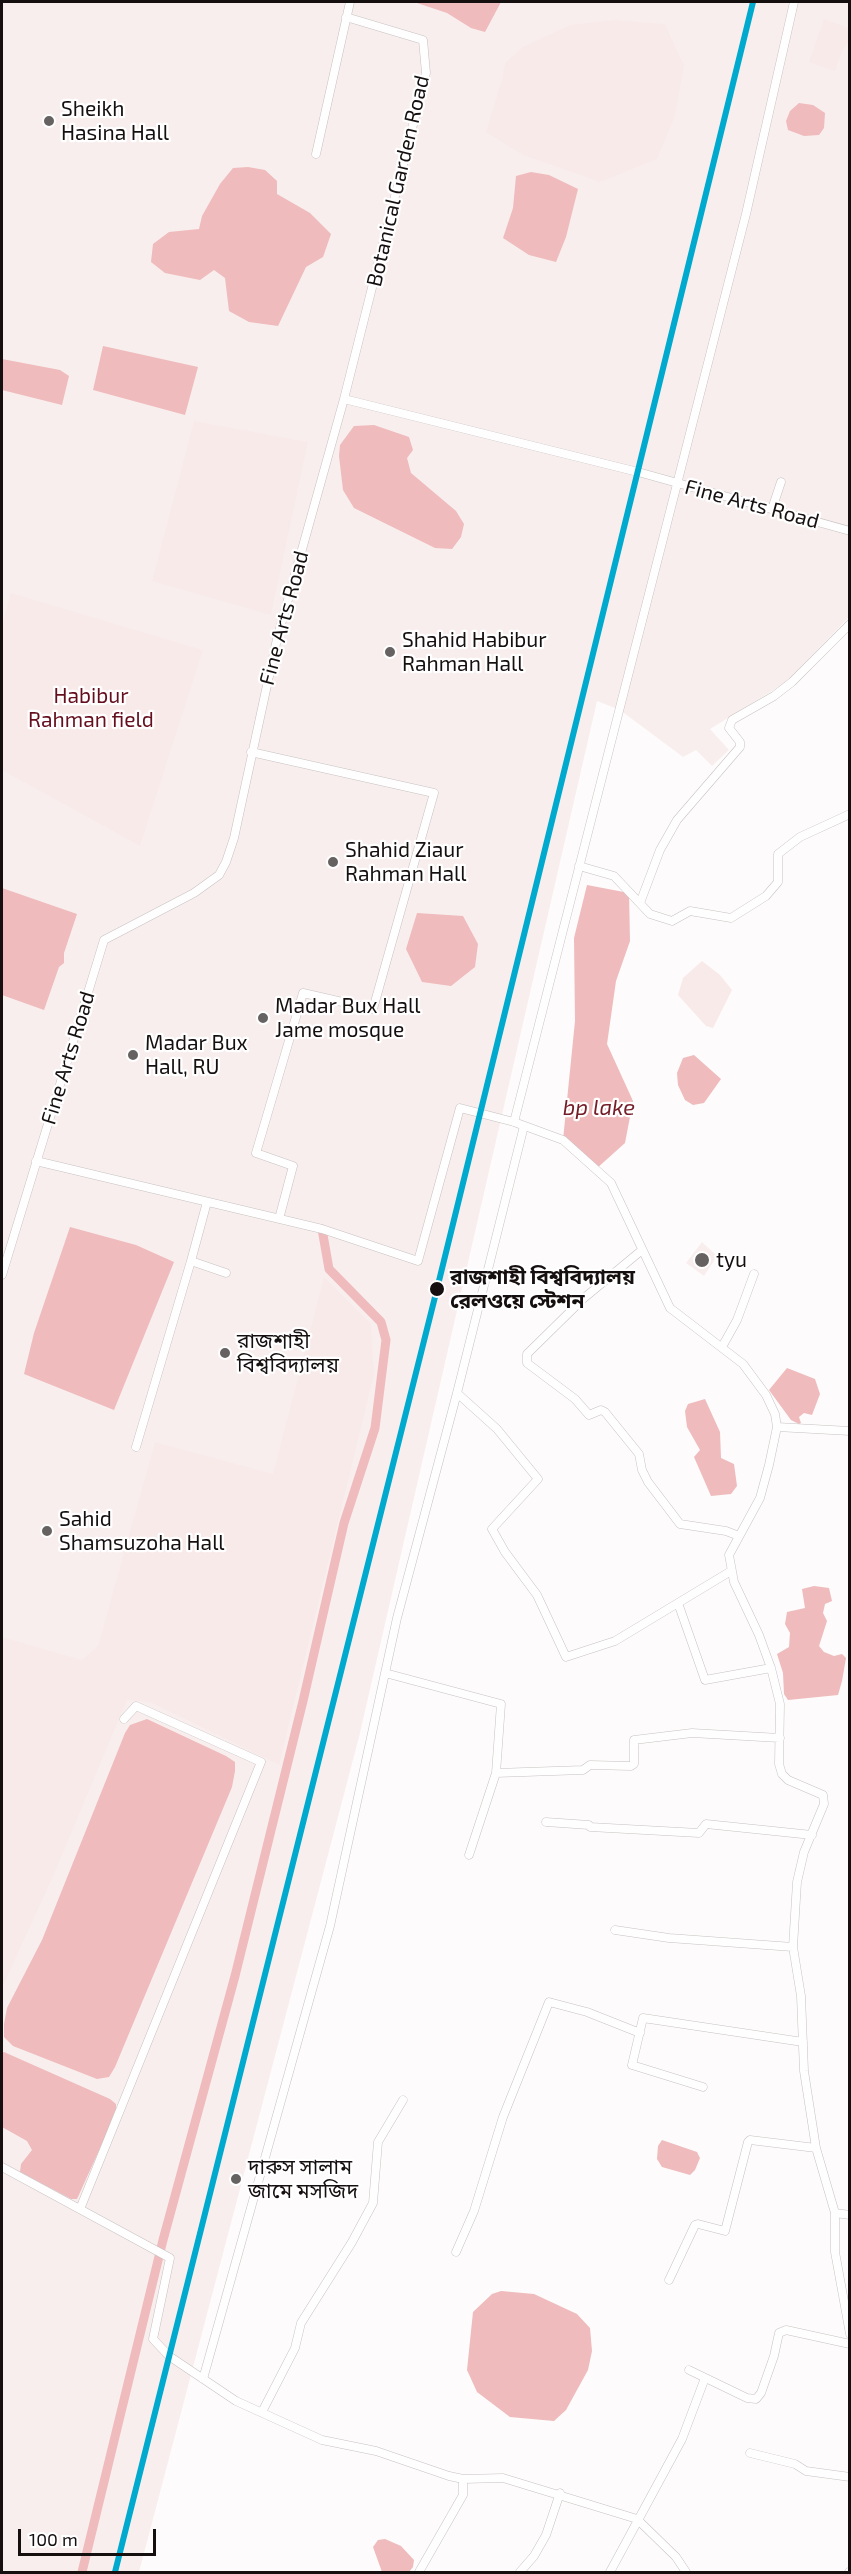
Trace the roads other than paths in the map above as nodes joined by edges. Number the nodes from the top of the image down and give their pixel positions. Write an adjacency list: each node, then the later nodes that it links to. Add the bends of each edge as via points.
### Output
1 (350, 2): 3 (street)
2 (794, 2): 7 (street, via 749,202)
3 (346, 17): 4 (street); 5 (street, Botanical Garden Road, via 423,40 426,72)
4 (316, 154)
5 (344, 399): 7 (street, Fine Arts Road); 11 (street, Fine Arts Road, via 277,639)
6 (781, 482): 8 (street)
7 (677, 483): 8 (street, Fine Arts Road); 13 (street)
8 (772, 509): 9 (street, Fine Arts Road)
9 (849, 531)
10 (849, 624): 14 (street, via 792,682 732,720 729,728 740,747 677,820)
11 (251, 752): 17 (street, Fine Arts Road, via 234,838 219,874 194,893 104,940); 19 (street, via 434,793 373,1009 303,993 256,1153 293,1166)
12 (849, 814): 14 (street, via 800,837 778,854 778,882 766,896 731,918 690,911 672,921 650,914)
13 (579, 866): 14 (street, via 614,876); 15 (street)
14 (639, 903)
15 (514, 1122): 16 (street); 19 (street, via 460,1108 418,1261)
16 (524, 1126): 20 (street, via 563,1140 610,1183); 26 (street)
17 (36, 1161): 18 (street); 24 (street, Fine Arts Road)
18 (207, 1202): 19 (street); 21 (street)
19 (279, 1219)
20 (642, 1250): 25 (street, via 670,1308); 30 (street, via 584,1298 527,1354 527,1363 590,1415 602,1410 609,1415 639,1454 648,1482 680,1524)
21 (191, 1261): 22 (street); 29 (street)
22 (226, 1273)
23 (754, 1274): 25 (street)
24 (2, 1275)
25 (722, 1347): 27 (street, via 743,1364 766,1395)
26 (457, 1394): 32 (street, via 497,1429 538,1479 492,1529 537,1595 566,1657 615,1641); 34 (street)
27 (777, 1427): 28 (street); 30 (street, via 760,1498)
28 (849, 1431)
29 (136, 1447)
30 (739, 1536): 31 (street, via 729,1555)
31 (731, 1571): 32 (street); 33 (street)
32 (678, 1604): 33 (street, via 705,1680)
33 (771, 1668): 36 (street, via 780,1704)
34 (385, 1672): 37 (street, via 501,1704); 58 (street, via 330,1926)
35 (124, 1719): 49 (street, via 136,1706 261,1762)
36 (780, 1738): 37 (street, via 692,1733 634,1740 631,1766 590,1765 583,1770); 39 (street, via 782,1774 823,1795 824,1804)
37 (496, 1773): 40 (street)
38 (546, 1822): 39 (street, via 699,1833 705,1824)
39 (812, 1835): 42 (street, via 796,1882)
40 (469, 1855)
41 (615, 1930): 42 (street)
42 (793, 1947): 44 (street)
43 (640, 2033): 44 (street, via 644,2018); 45 (street, via 632,2066); 52 (street, via 549,2002 503,2117 474,2211)
44 (803, 2042): 47 (street)
45 (703, 2087)
46 (403, 2100): 59 (street, via 378,2142 372,2203 301,2323 295,2349)
47 (816, 2148): 50 (street); 53 (street, via 750,2140 725,2231 695,2225)
48 (2, 2167): 49 (street)
49 (81, 2210): 58 (street, via 170,2258 153,2339 169,2356)
50 (835, 2213): 51 (street); 54 (street, via 835,2252)
51 (849, 2215)
52 (456, 2252)
53 (669, 2280)
54 (849, 2334)
55 (849, 2343): 57 (street, via 786,2330 779,2333 756,2399)
56 (689, 2370): 57 (street)
57 (705, 2378): 64 (street, via 682,2439)
58 (203, 2379): 59 (street)
59 (261, 2412): 62 (street, via 322,2440 376,2451)
60 (750, 2453): 61 (street, via 795,2464 806,2471)
61 (849, 2476)
62 (463, 2479): 63 (street, via 503,2478); 65 (street, via 462,2495)
63 (560, 2493): 64 (street); 66 (street, via 546,2535)
64 (637, 2519): 67 (street); 68 (street)
65 (419, 2572)
66 (520, 2572)
67 (610, 2572)
68 (686, 2572)

